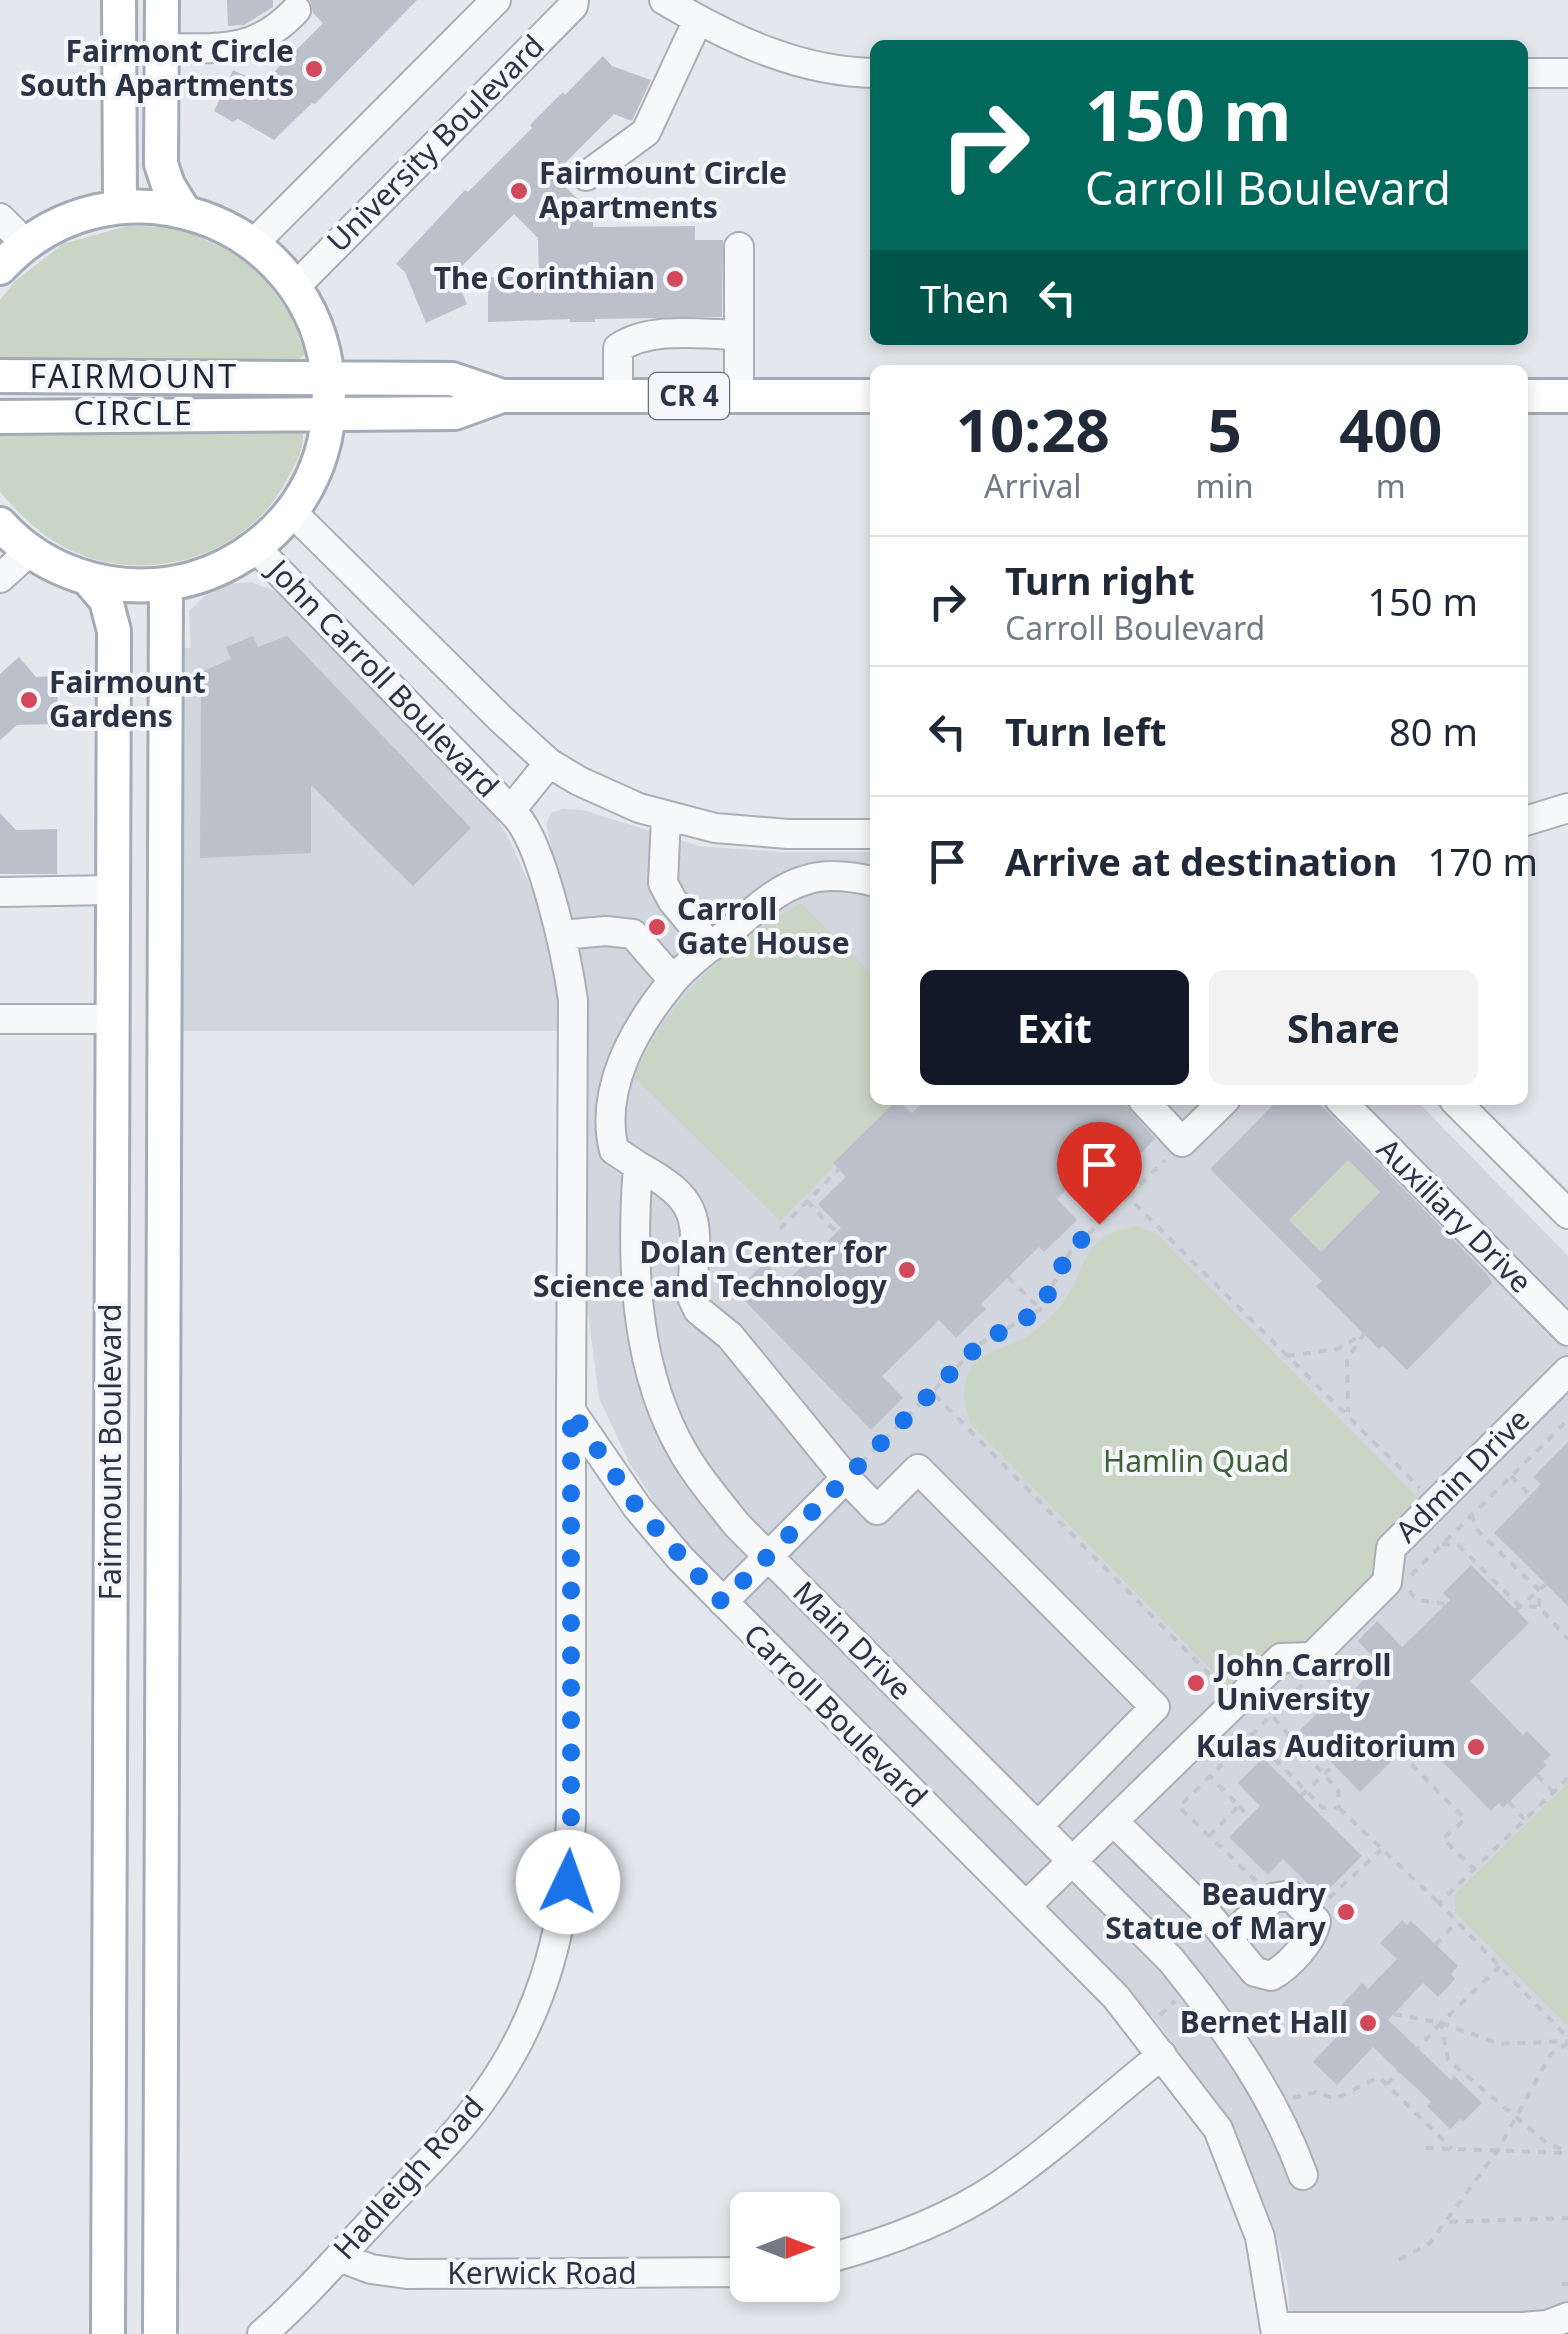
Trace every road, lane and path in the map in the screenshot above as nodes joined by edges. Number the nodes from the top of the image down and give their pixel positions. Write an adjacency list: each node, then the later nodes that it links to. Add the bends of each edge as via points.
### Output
1 (120, 0): 13 (main road)
2 (162, 0): 8 (main road)
3 (496, 0): 17 (street, University Boulevard)
4 (574, 0): 20 (street, University Boulevard)
5 (664, 0): 7 (street)
6 (296, 10): 8 (street, via 280,28 251,43)
7 (698, 20): 9 (street, via 729,38 807,64); 12 (street, via 646,132)
8 (162, 48): 14 (main road, via 161,164)
9 (870, 72)
10 (1528, 73): 11 (street)
11 (1568, 73)
12 (586, 176)
13 (120, 207): 14 (main road); 16 (main road, via 64,222)
14 (184, 212): 17 (main road)
15 (0, 218): 16 (street)
16 (26, 244): 19 (main road)
17 (254, 244): 20 (main road)
18 (740, 247): 21 (street)
19 (0, 268)
20 (295, 287): 23 (main road, via 320,336)
21 (739, 335): 25 (street, via 633,338 618,348); 26 (street)
22 (0, 376): 23 (main road, CR 4)
23 (328, 377): 24 (main road, CR 4, via 452,379); 30 (main road)
24 (502, 396): 25 (main road, CR 4); 30 (main road, CR 4, via 455,414)
25 (618, 396): 26 (main road, CR 4)
26 (739, 396): 27 (main road, CR 4)
27 (870, 396)
28 (1528, 396): 29 (main road)
29 (1568, 396)
30 (330, 413): 31 (main road, CR 4); 32 (main road, via 318,462)
31 (0, 417)
32 (292, 512): 34 (main road); 39 (street, John Carroll Boulevard)
33 (0, 524): 35 (main road)
34 (255, 547): 38 (main road, via 214,571); 41 (street, John Carroll Boulevard)
35 (30, 552): 36 (street); 37 (main road)
36 (0, 578)
37 (87, 578): 38 (main road); 46 (main road, Fairmount Boulevard, via 113,618)
38 (166, 584): 142 (main road, Fairmount Boulevard)
39 (549, 763): 41 (street); 42 (street, John Carroll Boulevard)
40 (1568, 808): 43 (street)
41 (511, 810): 48 (street, via 527,831)
42 (666, 817): 44 (street, John Carroll Boulevard, via 738,831); 49 (street, via 663,883)
43 (1528, 820)
44 (870, 834)
45 (870, 881): 49 (street, via 807,879 766,901)
46 (113, 890): 47 (street); 51 (main road, Fairmount Boulevard)
47 (0, 892)
48 (561, 935): 50 (street, via 632,934); 71 (street, via 574,1020)
49 (711, 948): 50 (street)
50 (673, 980): 58 (street, via 626,1052 614,1086 614,1150)
51 (113, 1018): 52 (street); 141 (main road, Fairmount Boulevard)
52 (0, 1019)
53 (1148, 1105): 57 (street)
54 (1220, 1105): 57 (street)
55 (1345, 1105): 67 (street, Auxiliary Drive)
56 (1459, 1105): 62 (street)
57 (1182, 1142): 60 (path)
58 (638, 1166): 74 (street, via 683,1195 694,1212 692,1298 698,1310 730,1336); 79 (street, Main Drive, via 636,1252 649,1363 674,1436 698,1476)
59 (839, 1169): 61 (path)
60 (1128, 1198): 66 (path, via 1070,1250); 68 (path)
61 (807, 1201): 63 (path); 64 (path)
62 (1568, 1214)
63 (780, 1230)
64 (836, 1232)
65 (1008, 1277): 66 (path)
66 (1040, 1310): 70 (path, via 981,1343)
67 (1568, 1331)
68 (1287, 1356): 72 (path); 72 (path, via 1337,1350 1364,1334 1346,1360)
69 (1568, 1371): 106 (street, Admin Drive, via 1391,1548 1387,1582 1312,1657 1281,1658)
70 (932, 1392): 74 (path); 89 (path)
71 (571, 1411): 83 (street, Carroll Boulevard, via 637,1507); 136 (street, Hadleigh Road, via 571,1822 555,1952 530,2017 486,2095)
72 (1348, 1416): 75 (path)
73 (1511, 1476): 76 (path)
74 (846, 1478): 79 (street); 107 (street, via 878,1510 918,1469 1155,1706)
75 (1428, 1495)
76 (1530, 1495)
77 (1471, 1514): 82 (path, via 1478,1532)
78 (1442, 1544): 86 (path, via 1458,1545)
79 (768, 1556): 83 (street); 107 (street, Main Drive)
80 (1402, 1584): 84 (path, via 1417,1600)
81 (1546, 1584): 82 (path)
82 (1540, 1592): 85 (path); 86 (path)
83 (722, 1602): 113 (street, Carroll Boulevard)
84 (1445, 1604)
85 (1539, 1607): 86 (path); 87 (path)
86 (1518, 1608)
87 (1568, 1639)
88 (1318, 1669): 90 (path, via 1334,1686)
89 (1226, 1691)
90 (1337, 1706)
91 (1272, 1716): 95 (path)
92 (1252, 1736): 100 (path)
93 (1400, 1753): 111 (path, via 1465,1818 1443,1839)
94 (1334, 1764): 95 (path)
95 (1324, 1774): 100 (path); 103 (path, via 1338,1790)
96 (1537, 1774): 99 (path)
97 (1210, 1776): 102 (path)
98 (1568, 1778): 99 (path)
99 (1553, 1792): 105 (path)
100 (1304, 1794): 103 (path, via 1322,1808)
101 (1509, 1802): 105 (path)
102 (1239, 1806): 104 (path); 108 (path)
103 (1339, 1808): 109 (path)
104 (1249, 1816)
105 (1524, 1818): 111 (path)
106 (1114, 1822): 110 (street, Admin Drive); 116 (street)
107 (1038, 1826): 110 (street, Main Drive)
108 (1209, 1836)
109 (1381, 1850): 112 (path); 114 (path)
110 (1074, 1861): 113 (street, Admin Drive); 126 (street, Main Drive, via 1192,1986)
111 (1474, 1869): 112 (path)
112 (1439, 1903): 115 (path)
113 (1026, 1906): 123 (street, Carroll Boulevard, via 1116,1996)
114 (1311, 1915): 116 (street, via 1281,1895); 116 (street, via 1312,1936 1271,1976 1255,1972)
115 (1457, 1922): 117 (path); 118 (path)
116 (1228, 1937)
117 (1435, 1944)
118 (1500, 1966): 120 (path); 121 (path)
119 (1394, 2014): 120 (path)
120 (1441, 2023): 121 (path, via 1500,2044); 122 (path); 127 (path, via 1448,2060)
121 (1568, 2041): 127 (path, via 1551,2054)
122 (1418, 2048)
123 (1162, 2055): 135 (street, via 998,2186 940,2218); 140 (street, Carroll Boulevard, via 1218,2129 1260,2237)
124 (1399, 2071): 125 (path)
125 (1387, 2084): 126 (path, via 1380,2077 1335,2098 1316,2092); 129 (path)
126 (1272, 2104): 132 (street, Main Drive)
127 (1518, 2118): 130 (path); 131 (path)
128 (1426, 2148): 129 (path)
129 (1452, 2149): 130 (path)
130 (1498, 2150): 131 (path); 134 (path)
131 (1568, 2152)
132 (1303, 2175)
133 (1568, 2218): 134 (path)
134 (1445, 2222): 137 (path, via 1430,2243)
135 (840, 2255)
136 (339, 2257): 138 (street, Kerwick Road, via 407,2274); 143 (street, Hadleigh Road)
137 (1399, 2260)
138 (730, 2272)
139 (1568, 2317): 140 (street, via 1523,2327)
140 (1276, 2331)
141 (108, 2334)
142 (160, 2334)
143 (262, 2334)

